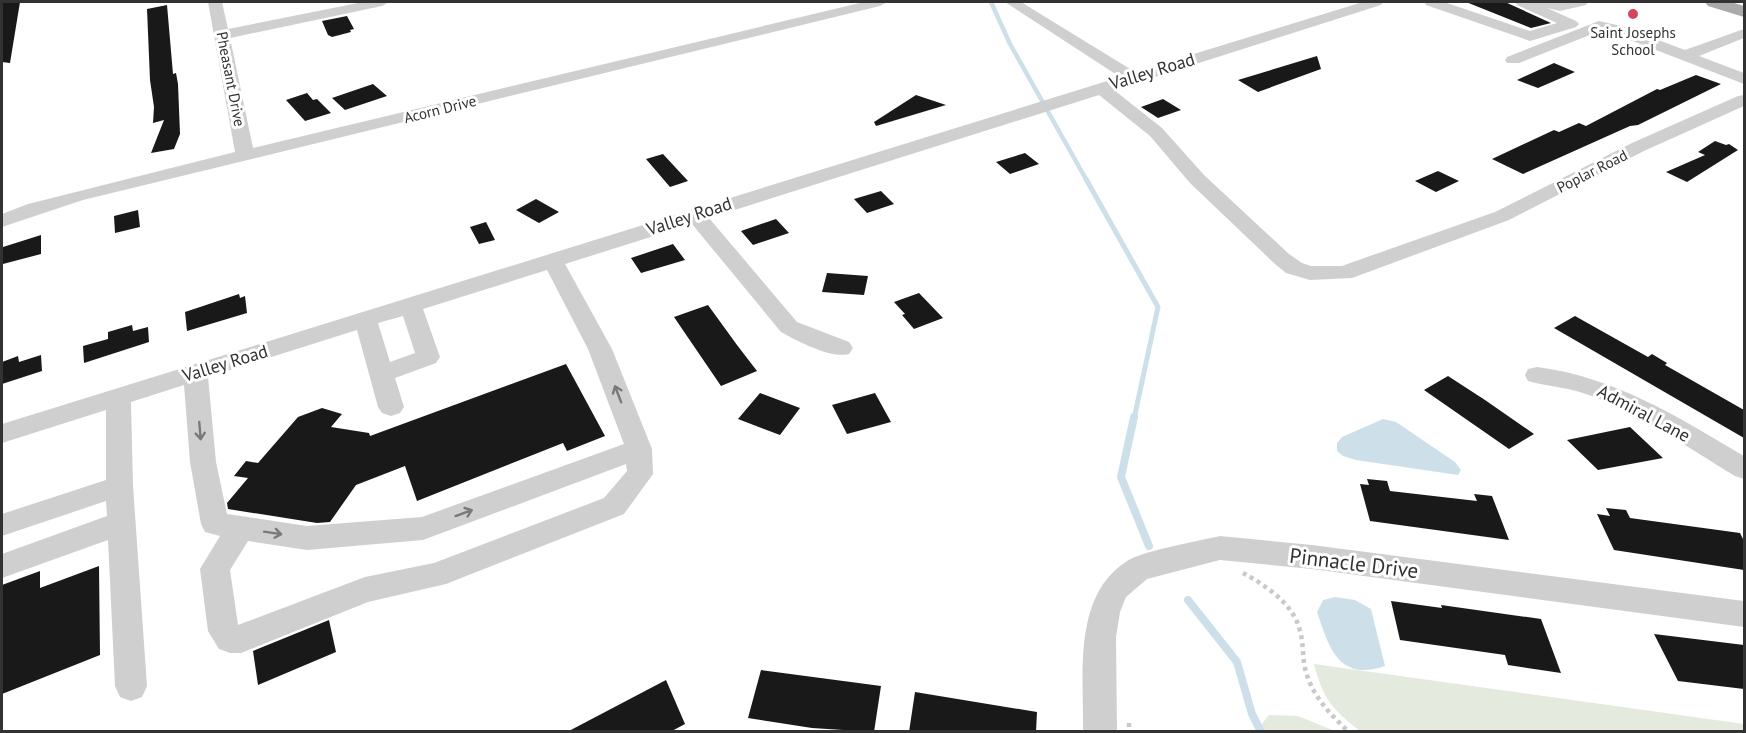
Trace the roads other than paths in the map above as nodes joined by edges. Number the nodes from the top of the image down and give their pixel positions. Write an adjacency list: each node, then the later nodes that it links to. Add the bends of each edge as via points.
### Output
1 (215, 2): 13 (street, Pheasant Drive)
2 (382, 2): 13 (street)
3 (880, 2): 20 (street, Acorn Drive)
4 (1012, 2): 16 (street)
5 (1376, 2): 16 (street, Valley Road)
6 (1434, 2): 7 (street, via 1530,36 1571,24)
7 (1522, 2)
8 (1543, 2): 9 (street, via 1560,7)
9 (1581, 2)
10 (1714, 2): 11 (main road)
11 (1744, 12)
12 (1744, 33): 14 (street)
13 (222, 35): 20 (street, Pheasant Drive)
14 (1685, 56): 15 (street, via 1599,26); 17 (street)
15 (1513, 60)
16 (1132, 77): 18 (street, Valley Road)
17 (1744, 79)
18 (1100, 87): 19 (street, Poplar Road, via 1156,132 1197,179 1282,259 1310,273 1344,273 1502,216); 21 (street, Valley Road)
19 (1744, 100)
20 (245, 156): 22 (street, Acorn Drive, via 77,196)
21 (695, 214): 23 (street, Valley Road); 26 (street, via 789,327)
22 (2, 221)
23 (552, 260): 24 (street, Valley Road); 33 (street, one-way to 23, via 600,349)
24 (410, 304): 25 (street, Valley Road); 28 (street, via 428,357)
25 (365, 319): 27 (street, Valley Road); 28 (street)
26 (841, 348)
27 (195, 372): 30 (street, Valley Road); 38 (street, one-way to 38, via 203,462 215,524)
28 (381, 374): 31 (street)
29 (1537, 375): 34 (street, Admiral Lane, via 1586,383 1623,399)
30 (119, 396): 32 (street, Valley Road); 35 (street)
31 (391, 407)
32 (2, 433)
33 (639, 449): 38 (street, one-way to 33, via 307,538 423,528); 38 (street, via 640,474 614,506 436,575 365,590 241,639 230,639 223,631 214,569)
34 (1744, 469)
35 (118, 486): 36 (street); 37 (street)
36 (121, 523): 39 (street); 41 (street)
37 (2, 525)
38 (241, 528)
39 (2, 566)
40 (1744, 614): 42 (street, Pinnacle Drive, via 1220,548 1138,569 1115,589 1100,637)
41 (131, 686)
42 (1100, 732)

